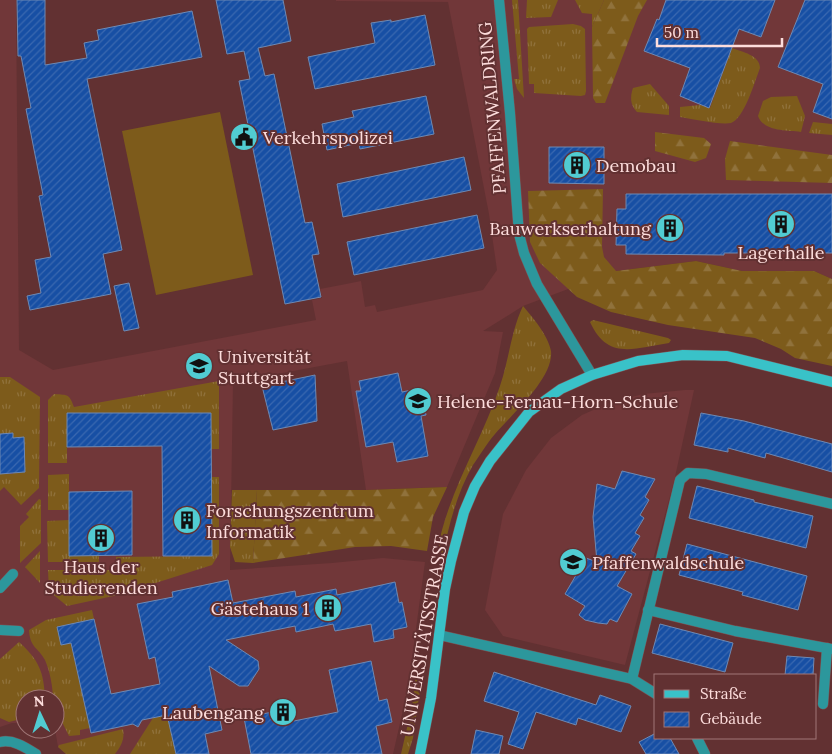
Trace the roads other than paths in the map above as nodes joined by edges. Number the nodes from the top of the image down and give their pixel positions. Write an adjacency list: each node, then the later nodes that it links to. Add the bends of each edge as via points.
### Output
1 (499, 0): 2 (street, PFAFFENWALDRING, via 522,243 537,284)
2 (592, 375): 3 (street, UNIVERSITÄTSSTRASSE, via 638,361 684,354 727,356); 10 (street, UNIVERSITÄTSSTRASSE, via 561,389 529,412 490,461 475,486 464,512 451,561)
3 (832, 382)
4 (832, 504): 7 (street, via 706,474 688,473 680,480)
5 (13, 574): 6 (street)
6 (0, 588)
7 (648, 610): 11 (street, via 735,631); 12 (street)
8 (0, 630): 9 (street)
9 (19, 631)
10 (438, 635): 12 (street); 18 (street, UNIVERSITÄTSSTRASSE, via 431,698)
11 (830, 648): 14 (street)
12 (632, 679): 13 (street)
13 (654, 693)
14 (824, 704)
15 (697, 739): 19 (street)
16 (0, 742): 17 (street, via 20,745)
17 (36, 754)
18 (420, 754)
19 (706, 754)

